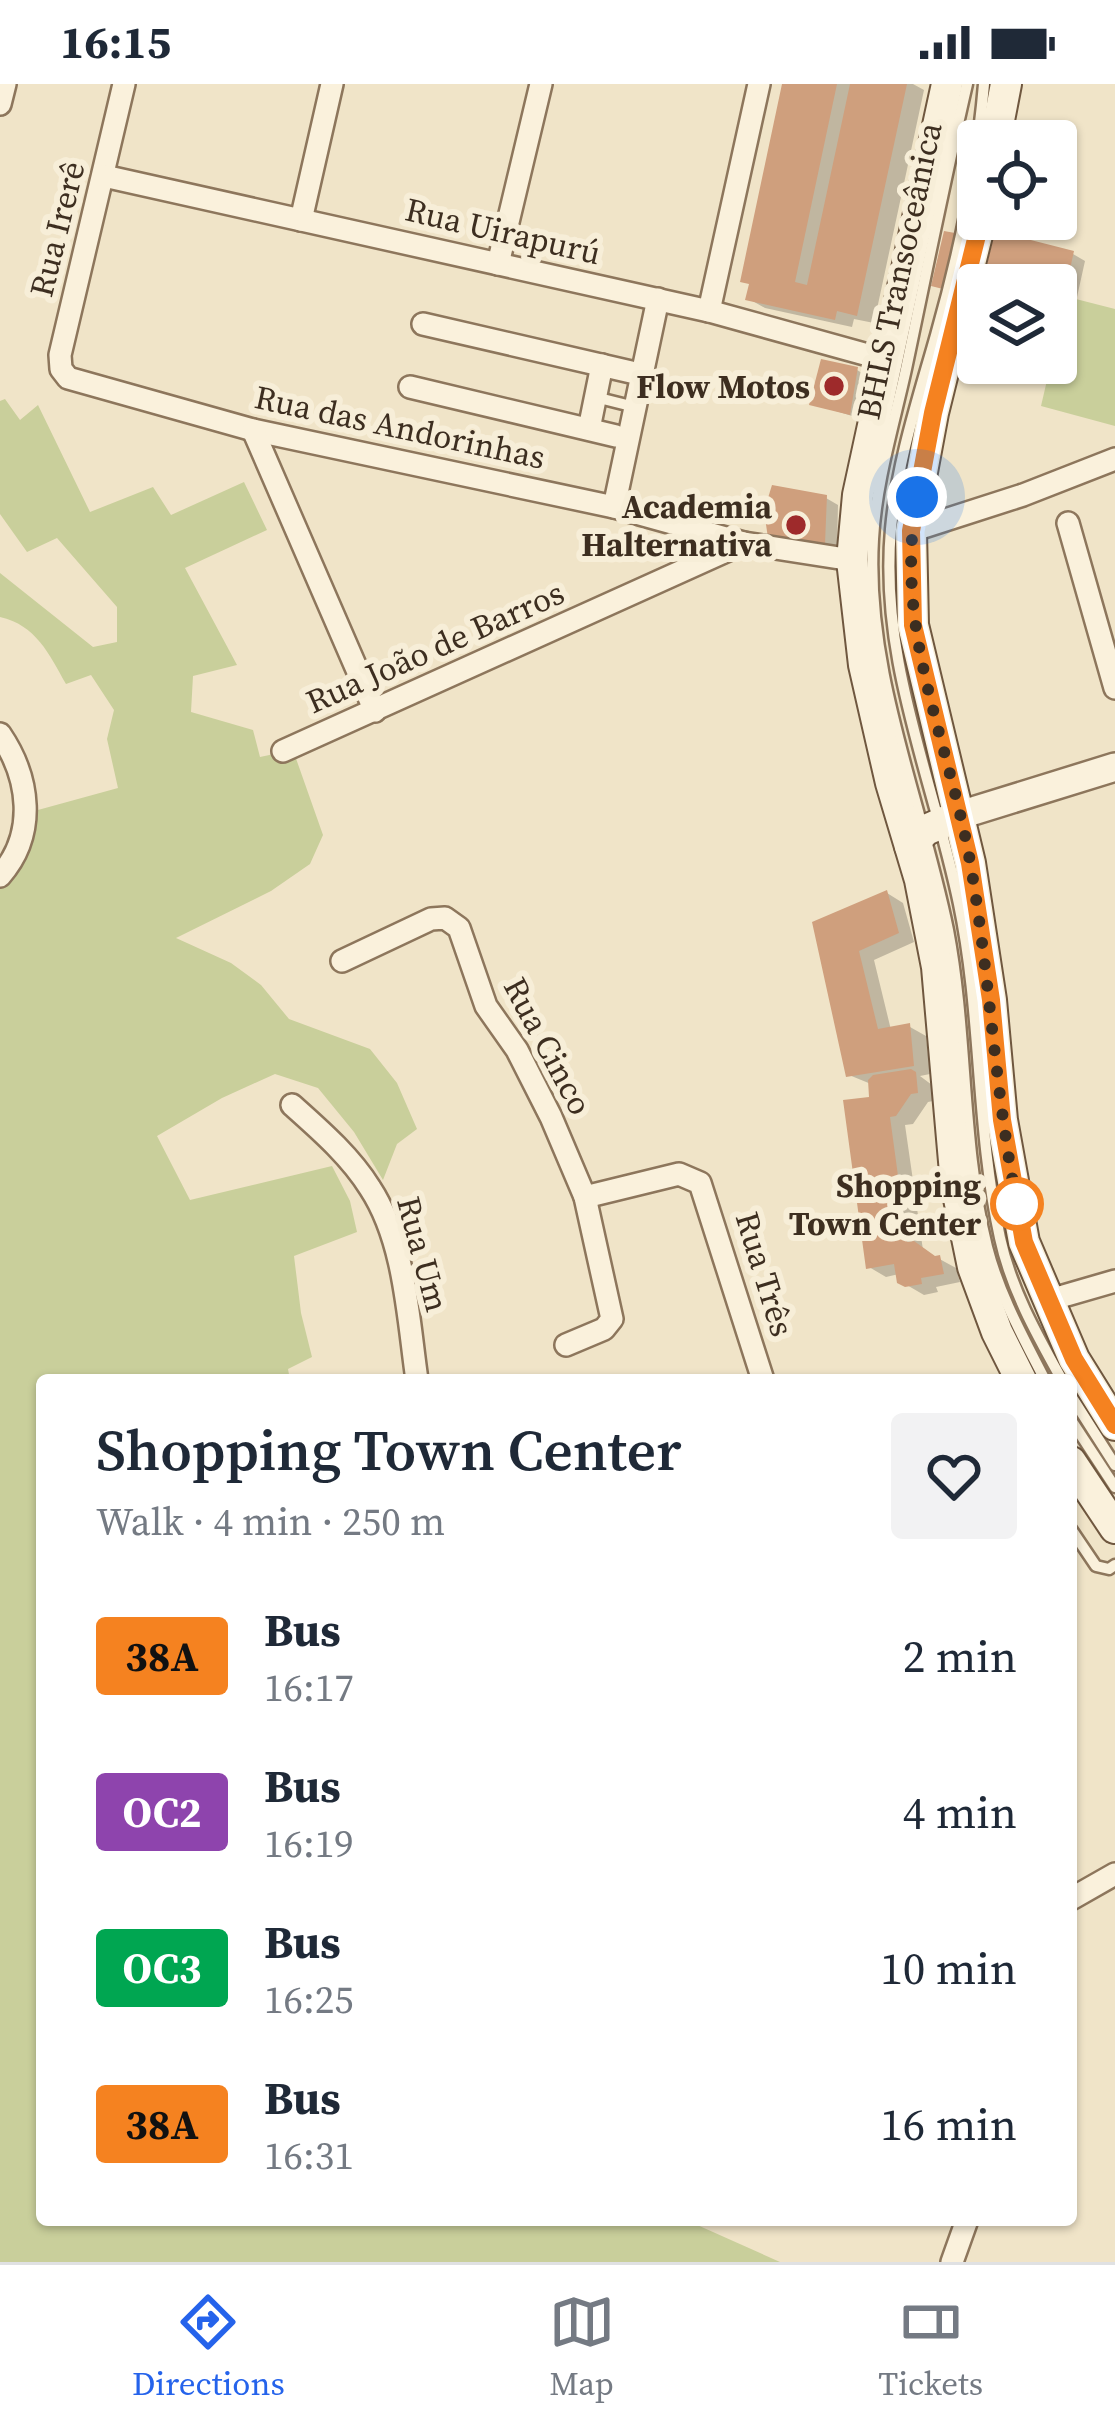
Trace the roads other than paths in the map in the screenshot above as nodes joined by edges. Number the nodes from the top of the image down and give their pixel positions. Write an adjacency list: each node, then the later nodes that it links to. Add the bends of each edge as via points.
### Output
1 (5, 84): 10 (street)
2 (124, 84): 12 (street, Rua Irerê)
3 (332, 84): 13 (street)
4 (541, 84): 14 (street)
5 (759, 84): 16 (street)
6 (947, 84): 18 (main road)
7 (967, 84): 42 (lane, BHLS Transoceânica, via 873,536 878,649)
8 (984, 84): 42 (lane, BHLS Transoceânica, via 891,531 893,646)
9 (1006, 84): 11 (main road)
10 (0, 104)
11 (999, 120)
12 (104, 176): 13 (street, Rua Uirapurú); 22 (street, Rua Irerê, via 60,355)
13 (301, 220): 14 (street, Rua Uirapurú)
14 (499, 264): 15 (street, Rua Uirapurú)
15 (658, 299): 16 (street, Rua Uirapurú); 25 (street)
16 (709, 311): 18 (street, Rua Uirapurú)
17 (423, 324): 19 (street)
18 (886, 360): 36 (main road)
19 (602, 365): 20 (street); 24 (street)
20 (631, 372)
21 (957, 375): 30 (main road)
22 (76, 383): 27 (street, Rua das Andorinhas)
23 (410, 387): 26 (street)
24 (595, 397): 25 (lane); 26 (street)
25 (635, 407): 31 (street)
26 (589, 429): 28 (street)
27 (253, 430): 31 (street, Rua das Andorinhas); 38 (street)
28 (616, 436)
29 (1115, 459): 32 (street)
30 (917, 497): 32 (street); 34 (main road)
31 (614, 507): 35 (street, Rua das Andorinhas)
32 (959, 517): 34 (street)
33 (1068, 524): 37 (street)
34 (911, 531): 42 (main road)
35 (744, 543): 36 (street, Rua das Andorinhas); 38 (street, Rua João de Barros)
36 (852, 560): 42 (main road, via 864,664)
37 (1115, 688)
38 (375, 711): 40 (street, Rua João de Barros)
39 (0, 734): 43 (street, via 28,806)
40 (284, 751)
41 (1115, 767): 42 (street)
42 (934, 828): 48 (main road, via 991,1000 1009,1161 1024,1242); 52 (main road, via 956,1184 973,1268); 53 (lane, BHLS Transoceânica, via 987,1247); 54 (lane, BHLS Transoceânica, via 960,908 1000,1240)
43 (0, 876)
44 (342, 961): 46 (street, Rua Cinco, via 431,919 453,922 486,1006 525,1066)
45 (292, 1105): 50 (street, Rua Um, via 370,1187 386,1220)
46 (585, 1197): 49 (street, via 613,1319); 51 (street, Rua Três, via 679,1174 704,1188)
47 (1115, 1281): 48 (street)
48 (1046, 1300): 56 (main road)
49 (566, 1345)
50 (416, 1374)
51 (761, 1374)
52 (1019, 1374)
53 (1042, 1374)
54 (1059, 1374)
55 (1077, 1405): 58 (lane)
56 (1115, 1425)
57 (1077, 1429): 60 (lane)
58 (1115, 1465)
59 (1077, 1479): 61 (main road)
60 (1115, 1487)
61 (1115, 1528)
62 (1077, 1538): 63 (lane, via 1096,1566)
63 (1115, 1564)
64 (1115, 1874): 65 (street)
65 (1077, 1896)
66 (965, 2226): 67 (street)
67 (952, 2262)

